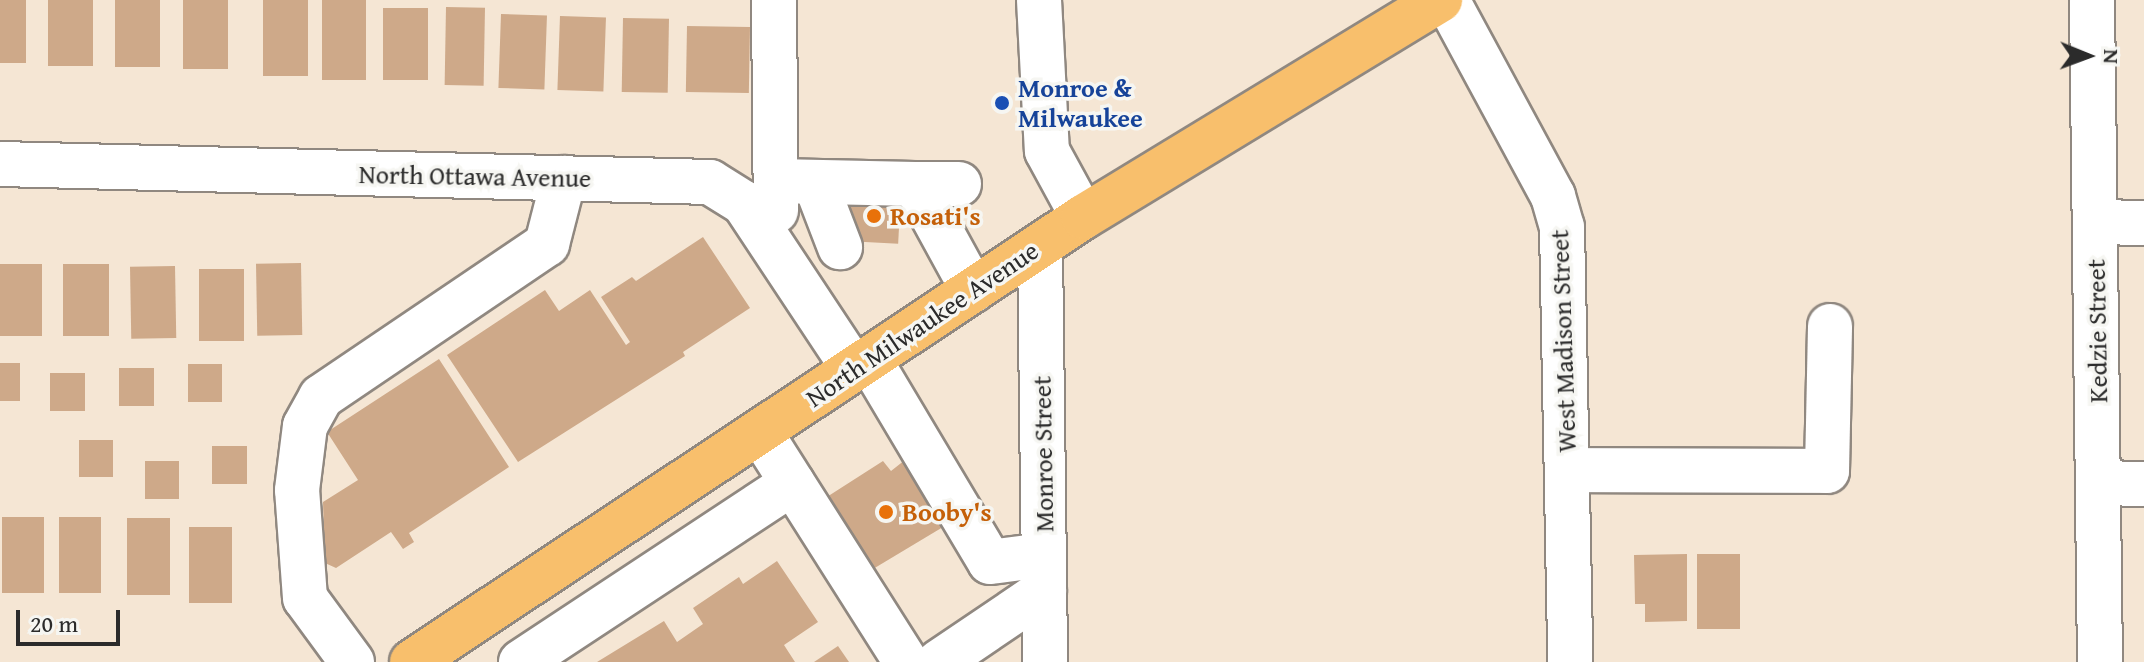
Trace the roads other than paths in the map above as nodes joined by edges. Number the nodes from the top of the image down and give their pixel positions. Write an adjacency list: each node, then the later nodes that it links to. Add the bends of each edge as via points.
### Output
1 (774, 0): 8 (street)
2 (1039, 0): 11 (street, via 1047,151)
3 (1440, 0): 11 (main road, North Milwaukee Avenue)
4 (1447, 0): 21 (street, West Madison Street, via 1553,196 1562,227)
5 (2092, 0): 12 (street, Kedzie Street)
6 (0, 164): 7 (street, North Ottawa Avenue)
7 (564, 178): 16 (street, North Ottawa Avenue, via 710,182 744,203); 27 (street, via 547,244 321,397 305,426 297,490 305,598)
8 (795, 182): 9 (street); 15 (street); 16 (street)
9 (915, 184): 10 (street); 17 (street)
10 (959, 184)
11 (1083, 217): 14 (main road, North Milwaukee Avenue)
12 (2096, 222): 13 (street); 23 (street, Kedzie Street)
13 (2144, 223)
14 (1040, 246): 17 (main road, North Milwaukee Avenue); 25 (street, Monroe Street)
15 (840, 247)
16 (775, 249): 19 (street, North Ottawa Avenue)
17 (973, 290): 19 (main road, North Milwaukee Avenue)
18 (1830, 326): 21 (street, via 1827,471)
19 (862, 364): 20 (main road, North Milwaukee Avenue); 25 (street, North Ottawa Avenue, via 990,562)
20 (760, 432): 22 (street); 26 (main road, North Milwaukee Avenue)
21 (1567, 470): 32 (street, West Madison Street)
22 (792, 483): 28 (street); 29 (street)
23 (2098, 483): 24 (street); 33 (street, Kedzie Street)
24 (2144, 484)
25 (1044, 573): 30 (street); 31 (street, Monroe Street)
26 (439, 655)
27 (352, 662)
28 (521, 662)
29 (906, 662)
30 (939, 662)
31 (1045, 662)
32 (1570, 662)
33 (2100, 662)

